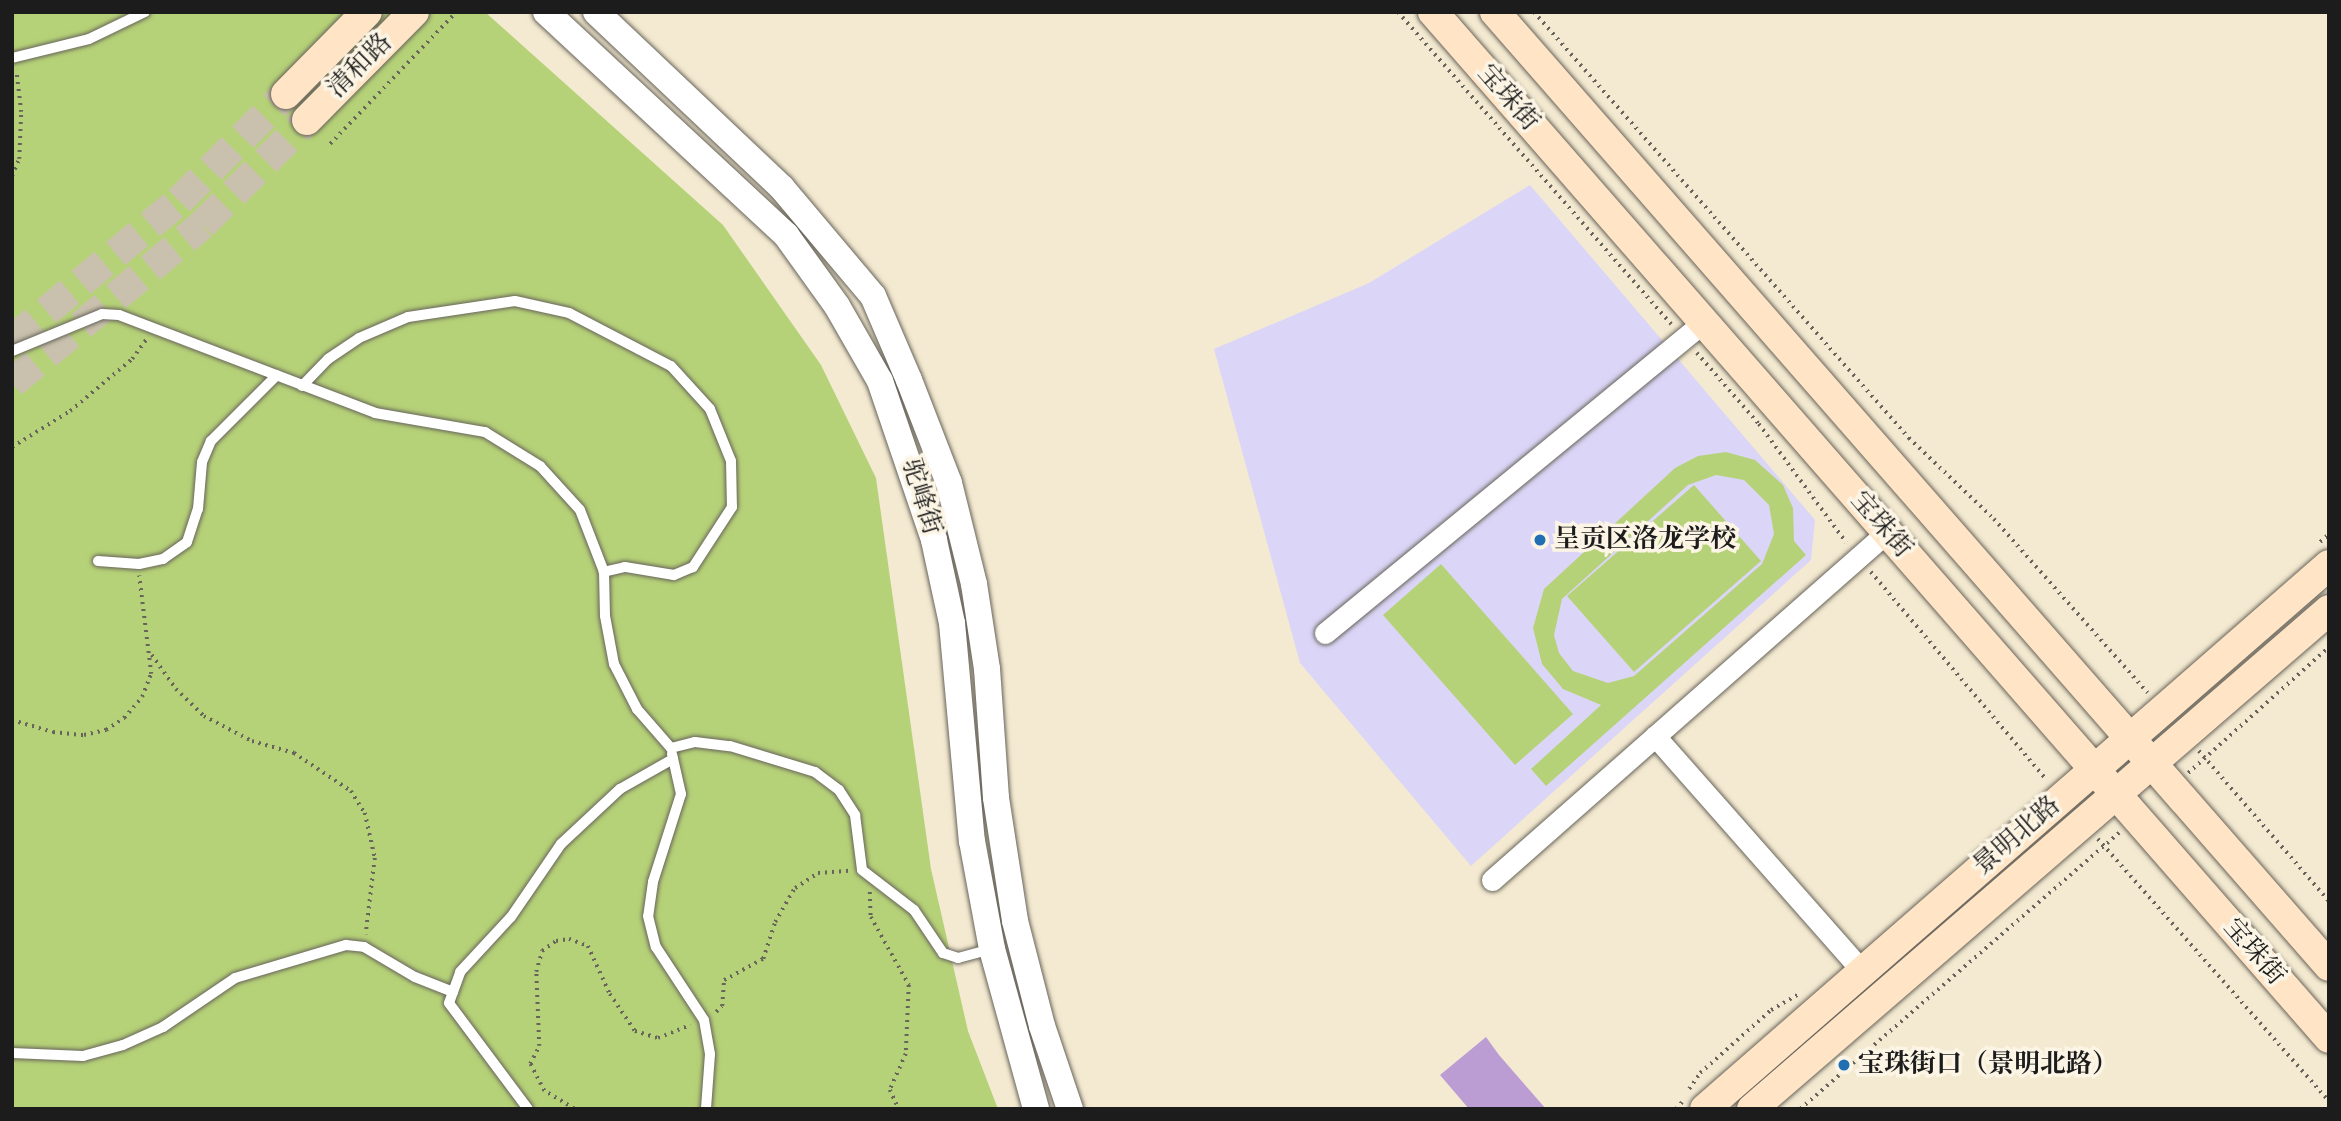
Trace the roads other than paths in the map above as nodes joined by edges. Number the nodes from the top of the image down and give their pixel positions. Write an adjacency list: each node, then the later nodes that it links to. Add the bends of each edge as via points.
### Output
1 (145, 12): 8 (lane, via 89,39)
2 (367, 12): 9 (main road, 清和路)
3 (414, 12): 10 (main road, 清和路)
4 (546, 12): 28 (street, 驼峰街, via 786,234 837,306 880,381 934,540 952,623 972,841)
5 (596, 12): 37 (street, 驼峰街, via 782,188 873,296 894,344 948,483 974,584 987,669 996,798 1015,921 1042,1026)
6 (1433, 12): 11 (main road, 宝珠街)
7 (1495, 12): 22 (main road, 宝珠街)
8 (13, 58)
9 (286, 94)
10 (307, 120)
11 (1704, 322): 15 (main road, 宝珠街); 20 (street)
12 (12, 351): 13 (lane, via 102,314 156,327)
13 (277, 375): 14 (lane); 16 (lane, via 211,441 202,462 198,509 187,542 163,559 139,564)
14 (302, 386): 18 (lane, via 374,413 485,432 540,466 580,510); 18 (lane, via 328,359 359,338 408,317 515,301 569,313 671,366 710,409 732,461 732,507 694,567 674,575 625,567)
15 (1887, 531): 21 (street); 25 (main road, 宝珠街)
16 (98, 561)
17 (2329, 565): 22 (main road, 景明北路)
18 (604, 572): 23 (lane, via 605,616 614,664 638,709)
19 (2329, 610): 24 (main road, 景明北路)
20 (1325, 633)
21 (1655, 736): 27 (street); 30 (street)
22 (2130, 738): 24 (main road, 宝珠街); 25 (main road, 景明北路)
23 (672, 754): 28 (lane, via 695,742 730,746 816,772 839,790 855,815 862,870 915,910 943,953 958,958); 31 (lane, via 620,789 561,844 511,917 460,972); 35 (lane, via 681,794 653,882 648,916 656,947 704,1020 710,1054)
24 (2152, 763): 26 (main road, 景明北路); 29 (main road, 宝珠街)
25 (2094, 769): 26 (main road, 宝珠街); 30 (main road, 景明北路)
26 (2116, 794): 32 (main road, 宝珠街); 39 (main road, 景明北路)
27 (1492, 880)
28 (992, 949): 36 (street, 驼峰街)
29 (2329, 966)
30 (1862, 971): 38 (main road, 景明北路)
31 (453, 992): 33 (lane, via 415,977 364,947 346,945 235,978 163,1027 123,1045 83,1055); 34 (lane, via 449,1003 471,1038)
32 (2329, 1038)
33 (12, 1053)
34 (527, 1109)
35 (706, 1109)
36 (1036, 1109)
37 (1070, 1109)
38 (1705, 1109)
39 (1752, 1109)

